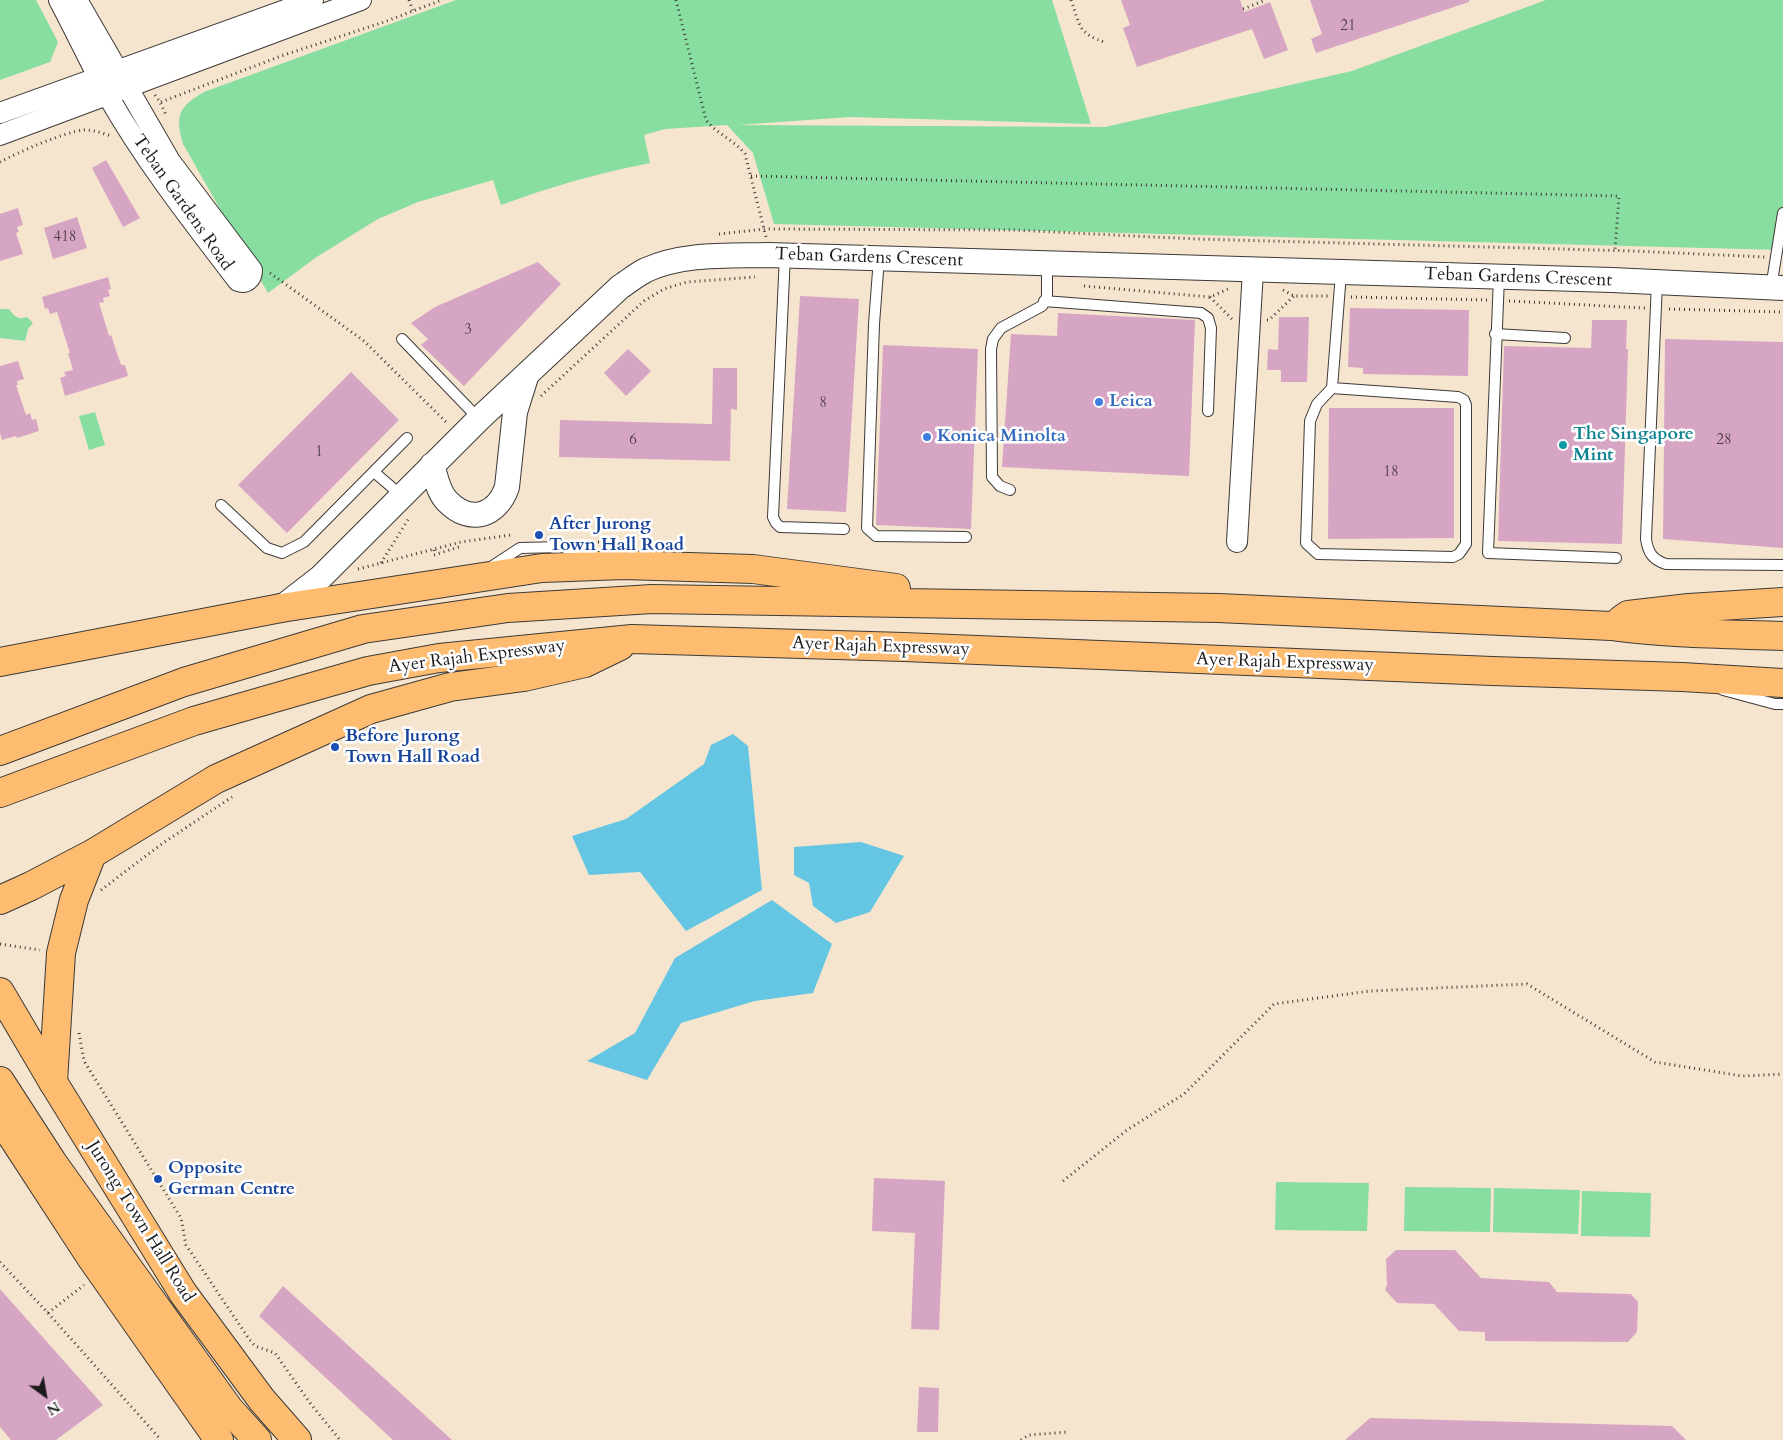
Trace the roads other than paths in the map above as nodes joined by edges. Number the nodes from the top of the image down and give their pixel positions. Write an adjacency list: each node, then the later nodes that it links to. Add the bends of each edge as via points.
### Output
1 (59, 0): 5 (street, Teban Gardens Road)
2 (77, 0): 5 (street, Teban Gardens Road)
3 (313, 0): 5 (street)
4 (361, 0): 6 (street)
5 (108, 73): 6 (street, Teban Gardens Road); 7 (street)
6 (117, 91): 6 (street, Teban Gardens Road, via 165,182 238,281 248,281 252,270 170,161 140,111); 8 (street)
7 (0, 113)
8 (0, 135)
9 (1783, 213): 17 (lane, via 1776,258)
10 (879, 258): 11 (street, Teban Gardens Crescent); 12 (street, Teban Gardens Crescent); 33 (lane, via 867,528 876,536)
11 (779, 262): 22 (street, Teban Gardens Crescent, via 699,257 645,271 620,287); 32 (lane, via 773,517 780,527)
12 (1047, 273): 15 (street, Teban Gardens Crescent); 18 (lane, via 1047,297)
13 (1341, 273): 14 (street, Teban Gardens Crescent); 15 (street, Teban Gardens Crescent); 23 (lane)
14 (1499, 277): 16 (street, Teban Gardens Crescent); 19 (lane)
15 (1252, 279): 34 (street)
16 (1657, 282): 17 (street, Teban Gardens Crescent); 36 (lane, via 1647,549 1658,562 1666,564)
17 (1777, 288)
18 (1044, 301): 24 (lane, via 1201,313 1208,318 1212,328); 29 (lane, via 1042,306 1001,328 991,349 992,476 1000,486)
19 (1495, 334): 20 (lane); 35 (lane, via 1488,553)
20 (1565, 338)
21 (402, 339): 25 (lane)
22 (526, 376): 25 (street, Teban Gardens Crescent); 27 (street, Teban Gardens Crescent, via 515,412 507,487 497,505 478,515 468,515 456,509 446,500)
23 (1332, 388): 23 (lane, via 1318,404 1310,421 1306,543 1318,554 1453,557 1459,554 1466,544 1464,400)
24 (1208, 411)
25 (479, 419): 27 (street, Teban Gardens Crescent)
26 (407, 438): 28 (lane)
27 (432, 466): 30 (street)
28 (374, 472): 30 (lane); 31 (lane, via 304,542 282,553 267,548)
29 (1010, 490)
30 (408, 504): 39 (street)
31 (221, 505)
32 (844, 529)
33 (966, 537)
34 (1237, 542)
35 (1616, 558)
36 (1783, 565)
37 (1783, 602): 40 (main road, via 1628,615)
38 (1027, 605): 39 (main road, via 753,569 624,565 542,568); 40 (main road, via 1218,608); 47 (main road, via 652,599 508,608 428,619 363,629 184,682)
39 (281, 608): 43 (main road)
40 (1611, 626): 41 (main road, via 1646,631)
41 (1783, 636)
42 (632, 639): 44 (main road, Ayer Rajah Expressway); 49 (main road, via 585,663 524,677 450,687 363,719); 50 (main road, Ayer Rajah Expressway, via 439,658 368,671 194,721)
43 (0, 662)
44 (1682, 677): 45 (main road, Ayer Rajah Expressway); 46 (lane)
45 (1783, 683)
46 (1783, 704)
47 (0, 751)
48 (268, 768): 49 (lane)
49 (226, 787): 51 (main road)
50 (0, 793)
51 (92, 854): 52 (main road); 55 (main road, via 74,900 61,953)
52 (0, 900)
53 (0, 992): 55 (main road, Jurong Town Hall Road)
54 (0, 1082): 57 (main road, Jurong Town Hall Road)
55 (53, 1082): 60 (main road, Jurong Town Hall Road, via 183,1293 262,1400)
56 (0, 1118): 57 (main road, Jurong Town Hall Road, via 92,1259)
57 (216, 1429): 58 (main road); 59 (main road, Jurong Town Hall Road)
58 (237, 1440)
59 (257, 1440)
60 (297, 1440)

